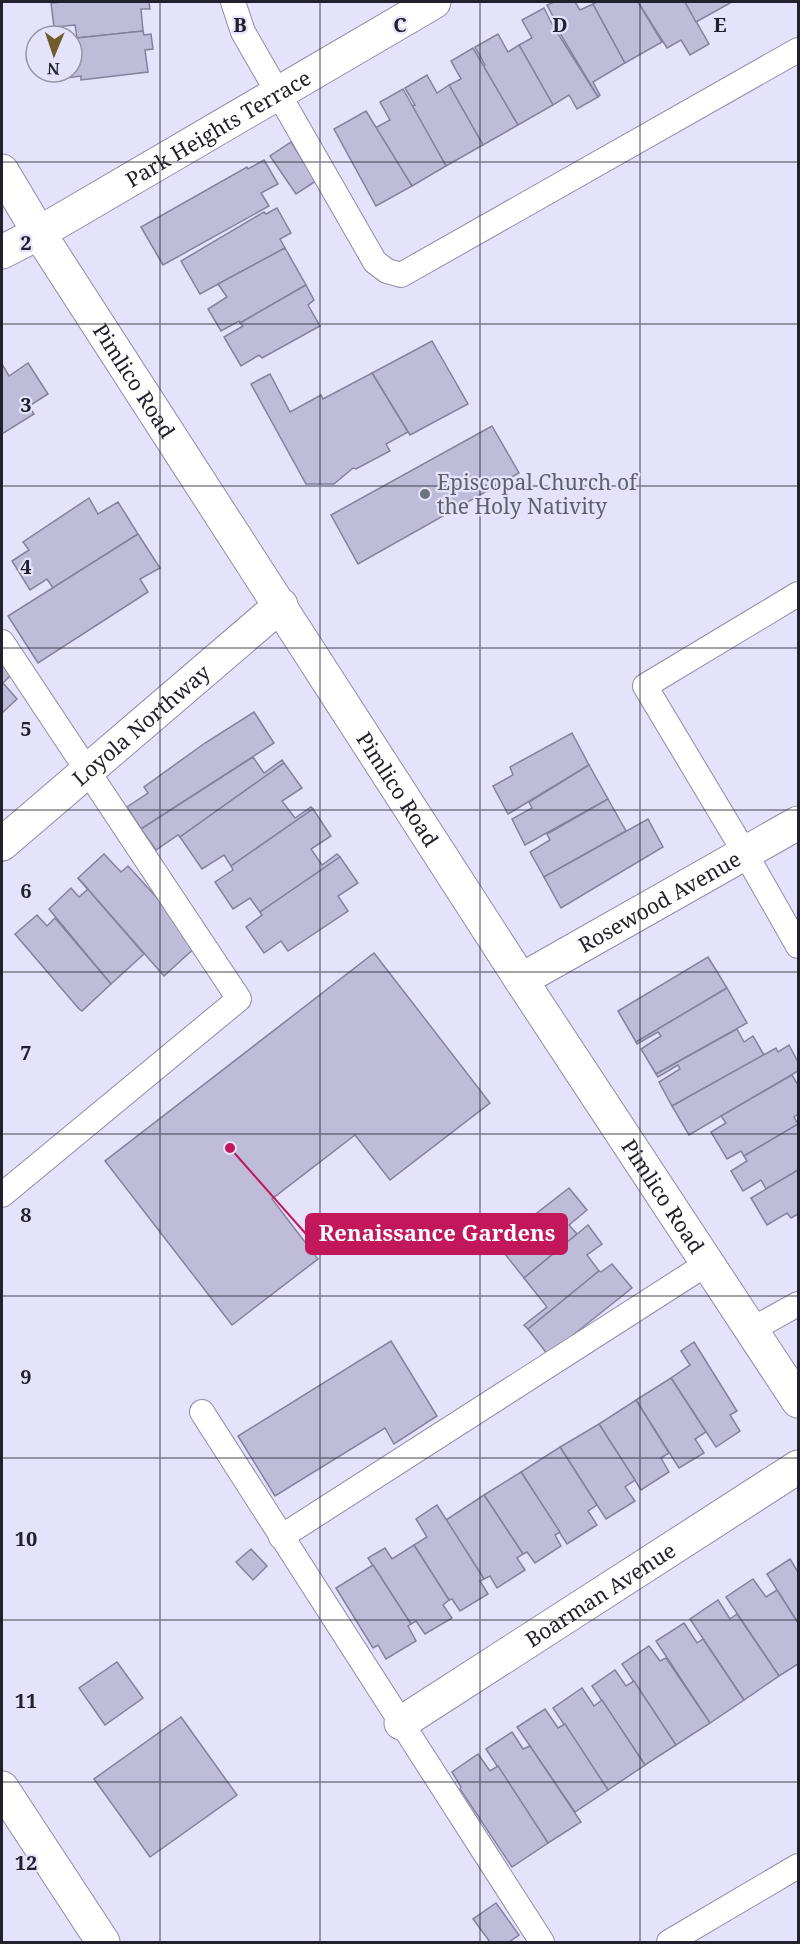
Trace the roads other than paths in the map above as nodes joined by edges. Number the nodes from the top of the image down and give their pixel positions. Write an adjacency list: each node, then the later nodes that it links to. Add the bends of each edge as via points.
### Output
1 (233, 2): 4 (lane, via 243,32)
2 (434, 2): 4 (street, Park Heights Terrace)
3 (798, 50): 4 (lane, via 401,275 387,272 375,262)
4 (279, 91): 6 (street, Park Heights Terrace)
5 (2, 171): 6 (street, Pimlico Road)
6 (39, 232): 7 (street, Park Heights Terrace); 9 (street, Pimlico Road)
7 (2, 252)
8 (798, 594): 14 (lane, via 645,686)
9 (281, 605): 11 (street, Loyola Northway); 16 (street, Pimlico Road)
10 (2, 642): 11 (lane)
11 (86, 771): 13 (street, Loyola Northway); 17 (lane, via 239,999)
12 (798, 823): 14 (street, Rosewood Avenue)
13 (2, 844)
14 (746, 853): 15 (lane); 16 (street, Rosewood Avenue)
15 (798, 946)
16 (521, 980): 18 (street, Pimlico Road)
17 (2, 1195)
18 (708, 1263): 20 (street, Pimlico Road); 24 (lane)
19 (798, 1304): 20 (lane)
20 (752, 1330): 21 (street, Pimlico Road)
21 (798, 1401)
22 (202, 1412): 24 (lane)
23 (798, 1467): 25 (street, Boarman Avenue)
24 (281, 1537): 25 (lane)
25 (401, 1723): 29 (lane)
26 (2, 1788): 28 (street)
27 (798, 1866): 30 (lane)
28 (103, 1942)
29 (542, 1942)
30 (669, 1942)

